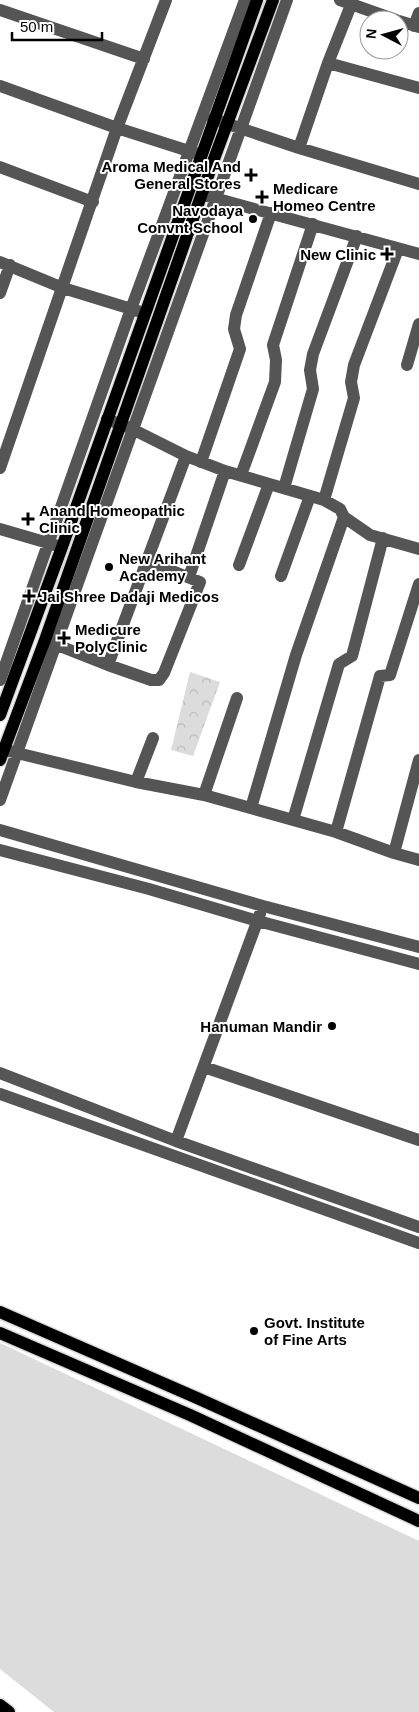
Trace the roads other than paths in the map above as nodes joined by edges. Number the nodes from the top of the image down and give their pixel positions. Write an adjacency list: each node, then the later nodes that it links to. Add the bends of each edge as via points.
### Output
1 (166, 0): 11 (street)
2 (245, 0): 20 (street)
3 (257, 0): 15 (main road)
4 (273, 0): 16 (main road)
5 (287, 0): 17 (street)
6 (346, 2): 7 (street); 12 (street)
7 (365, 5)
8 (0, 10): 11 (street)
9 (419, 13): 10 (street)
10 (417, 27)
11 (144, 59): 18 (street)
12 (328, 63): 14 (street); 19 (street)
13 (0, 86): 18 (street)
14 (419, 88)
15 (213, 119): 16 (street); 20 (main road)
16 (227, 124): 17 (street); 21 (main road)
17 (240, 127): 19 (street); 25 (street)
18 (117, 128): 20 (street); 26 (street)
19 (300, 148): 23 (street)
20 (195, 153): 21 (street); 35 (street); 36 (main road)
21 (214, 159): 24 (main road)
22 (0, 167): 26 (street)
23 (419, 184)
24 (201, 194): 25 (street); 40 (main road)
25 (215, 198): 27 (street); 40 (street)
26 (93, 202): 33 (street)
27 (271, 212): 28 (street); 42 (street, via 236,315 234,329 240,349)
28 (313, 224): 29 (street); 45 (street, via 273,344 275,382)
29 (357, 236): 30 (street); 47 (street, via 313,354 310,370 313,389)
30 (398, 249): 31 (street); 49 (street, via 354,365 351,382 354,398)
31 (419, 254)
32 (5, 263): 33 (street); 34 (street)
33 (63, 288): 35 (street); 43 (street)
34 (0, 293)
35 (131, 309): 36 (street); 53 (street)
36 (145, 314): 39 (main road)
37 (419, 324): 38 (street)
38 (406, 365)
39 (107, 419): 40 (street); 54 (main road)
40 (127, 426): 41 (street); 61 (main road)
41 (186, 456): 42 (street); 56 (street)
42 (201, 462): 44 (street)
43 (0, 468)
44 (225, 471): 45 (street); 59 (street)
45 (241, 475): 46 (street)
46 (269, 484): 47 (street); 57 (street)
47 (284, 488): 48 (street)
48 (310, 496): 49 (street); 58 (street)
49 (324, 500): 50 (street, via 340,508)
50 (344, 517): 52 (street, via 370,534); 72 (street, via 296,655)
51 (0, 529): 53 (street)
52 (383, 538): 55 (street); 73 (street, via 352,656 339,664)
53 (48, 542): 54 (street); 63 (street)
54 (62, 547): 65 (main road)
55 (419, 550)
56 (147, 561): 59 (street); 62 (street)
57 (239, 565)
58 (281, 576)
59 (188, 577): 62 (street, via 200,582 159,680)
60 (419, 584): 75 (street, via 390,674 380,676)
61 (50, 642): 62 (street); 67 (main road)
62 (108, 665)
63 (0, 680)
64 (237, 698): 70 (street)
65 (0, 715)
66 (153, 738): 69 (street)
67 (7, 754): 69 (street); 71 (street)
68 (419, 760): 77 (street)
69 (136, 782): 70 (street)
70 (204, 795): 72 (street)
71 (0, 800)
72 (251, 808): 73 (street)
73 (293, 820): 75 (street)
74 (0, 830): 79 (street)
75 (336, 832): 77 (street)
76 (0, 850): 80 (street)
77 (394, 853): 78 (street)
78 (419, 860)
79 (263, 906): 80 (street); 81 (street)
80 (258, 921): 82 (street); 83 (street)
81 (419, 947)
82 (419, 964)
83 (204, 1067): 86 (street); 87 (street)
84 (0, 1073): 87 (street)
85 (0, 1094): 89 (street)
86 (419, 1140)
87 (176, 1142): 88 (street)
88 (419, 1227)
89 (419, 1243)
90 (0, 1312): 92 (main road)
91 (0, 1333): 93 (main road, via 190,1415)
92 (419, 1498)
93 (419, 1521)
94 (0, 1705): 95 (main road)
95 (8, 1712)

